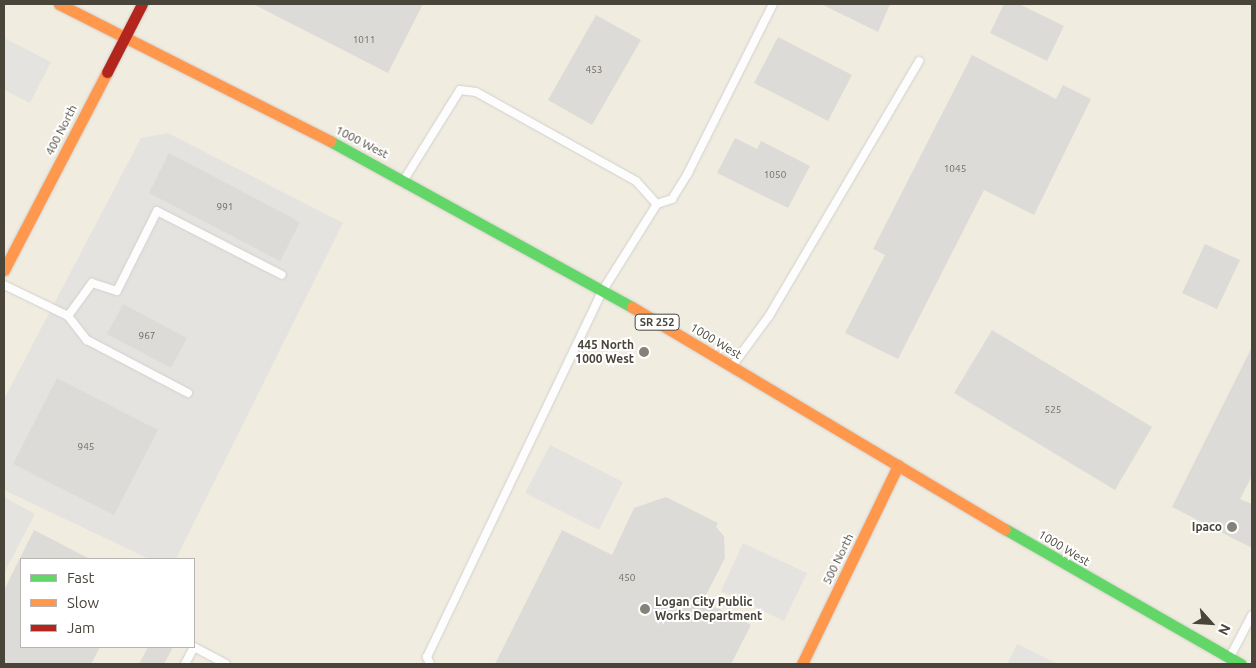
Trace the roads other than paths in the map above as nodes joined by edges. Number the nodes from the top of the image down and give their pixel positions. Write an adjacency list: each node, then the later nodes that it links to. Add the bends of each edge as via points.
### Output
1 (59, 4): 4 (main road, 1000 West / SR 252)
2 (142, 4): 4 (main road, 400 North)
3 (774, 4): 7 (lane, via 688,173 672,199)
4 (124, 37): 6 (main road, 1000 West / SR 252); 8 (main road, 400 North)
5 (919, 61): 13 (lane, via 769,316)
6 (405, 179): 7 (lane, via 460,90 476,92 636,181); 11 (main road, 1000 West / SR 252)
7 (657, 204): 11 (lane)
8 (4, 270)
9 (282, 275): 12 (lane, via 157,211 118,291 92,283)
10 (4, 285): 12 (lane)
11 (603, 290): 13 (main road, 1000 West / SR 252); 20 (lane)
12 (68, 316): 14 (lane, via 87,340)
13 (732, 366): 15 (main road, 1000 West / SR 252)
14 (188, 394)
15 (898, 465): 19 (main road, 1000 West / SR 252); 23 (main road, 500 North)
16 (1252, 614): 19 (lane)
17 (193, 648): 21 (lane)
18 (195, 648): 22 (lane)
19 (1229, 658): 24 (main road, 1000 West / SR 252)
20 (427, 662)
21 (185, 664)
22 (226, 664)
23 (802, 664)
24 (1241, 664)

